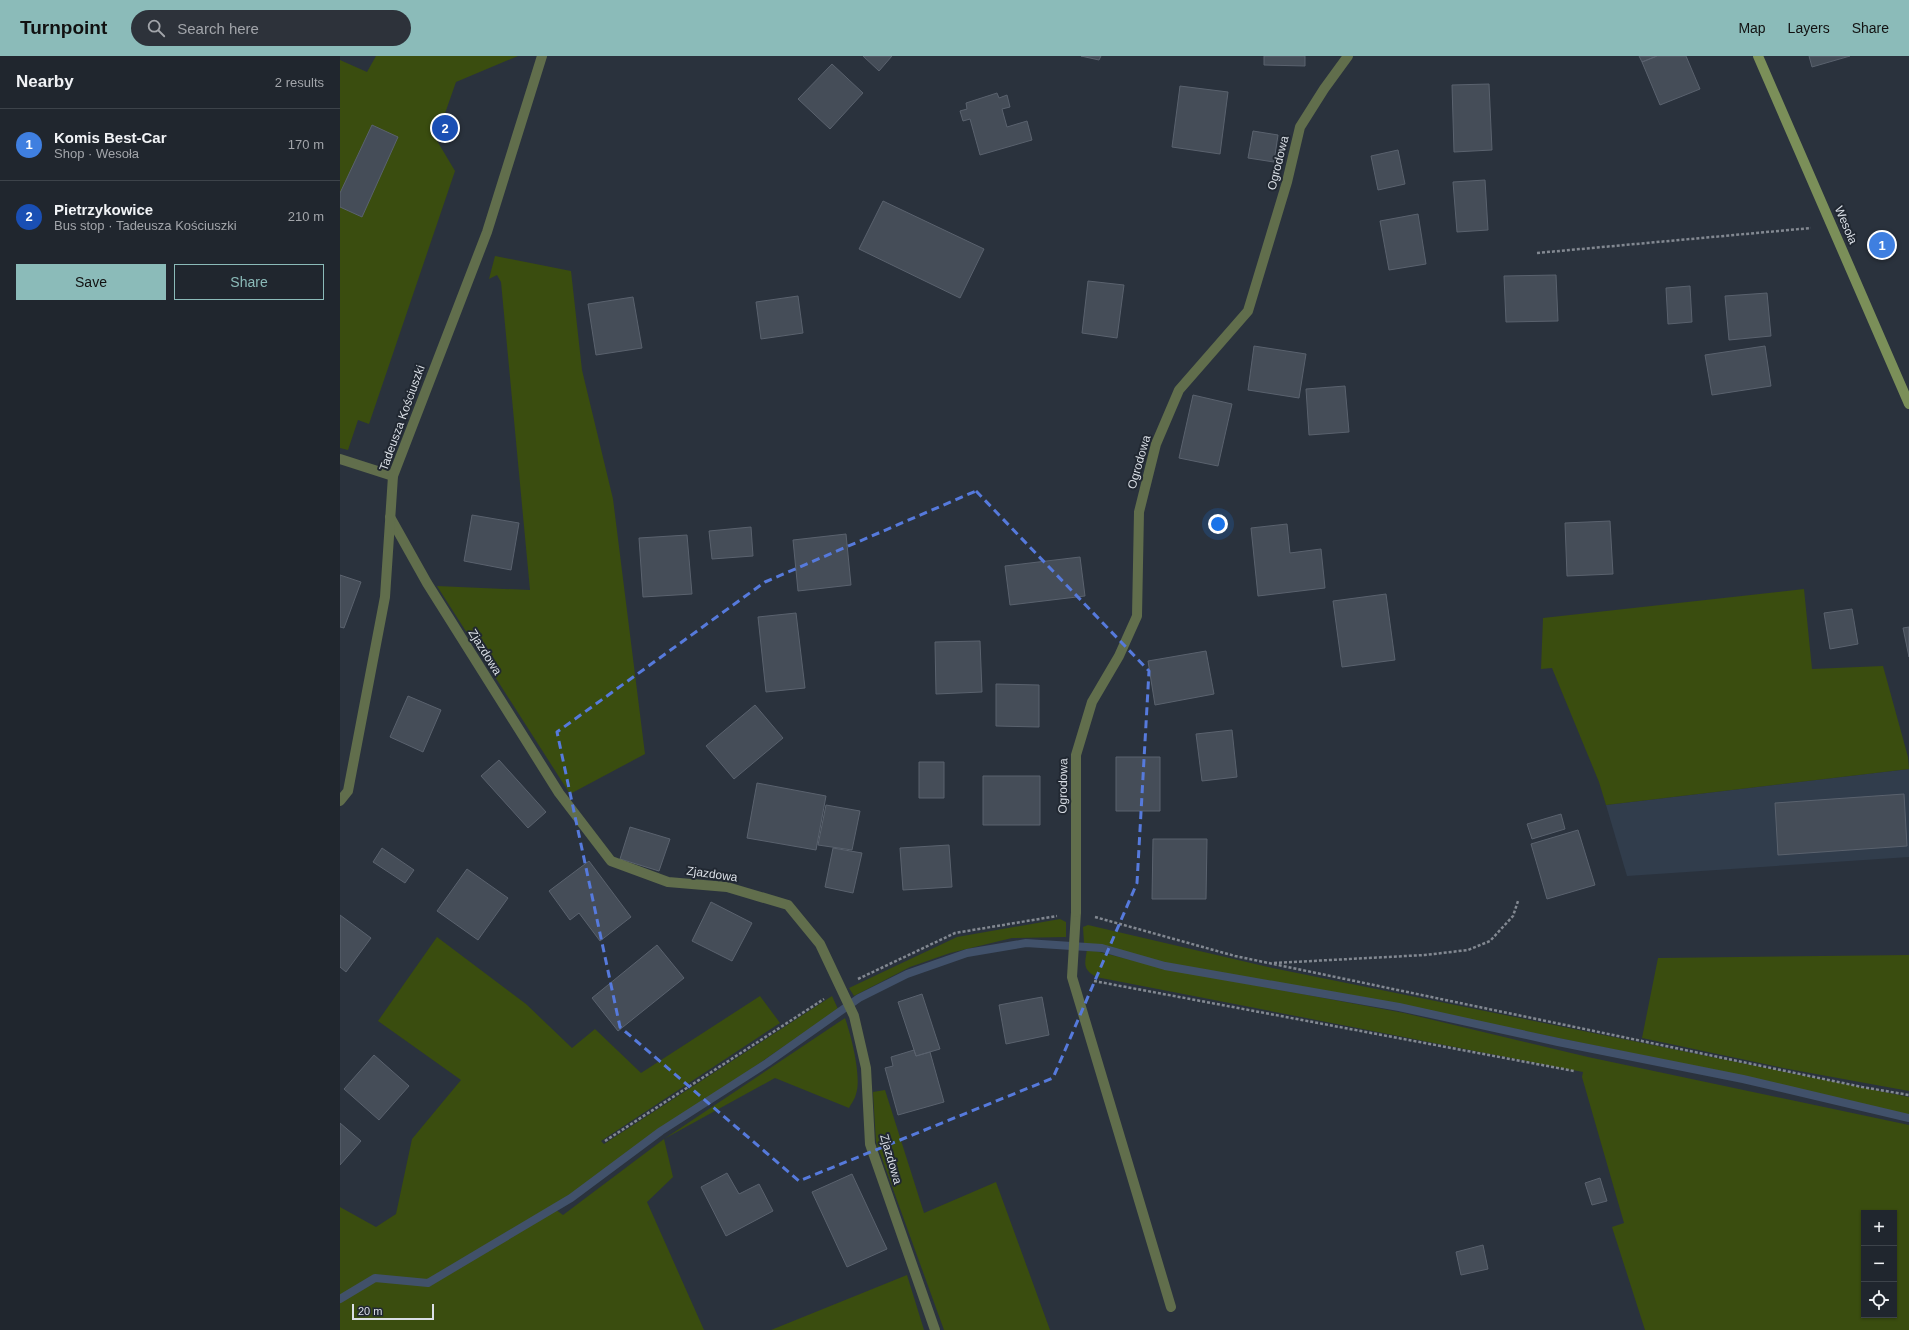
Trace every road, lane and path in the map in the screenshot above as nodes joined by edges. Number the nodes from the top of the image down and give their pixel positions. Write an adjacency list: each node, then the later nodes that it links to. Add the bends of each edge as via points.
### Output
1 (542, 56): 8 (street, Tadeusza Kościuszki, via 487,232)
2 (1348, 56): 12 (street, Ogrodowa, via 1300,127 1287,182 1248,311 1180,390 1156,444 1139,512 1137,616 1119,656 1092,702 1076,754)
3 (1758, 56): 4 (main road, Wesoła)
4 (1832, 226): 5 (path); 6 (main road, Wesoła)
5 (1537, 253)
6 (1909, 404)
7 (340, 460): 8 (street)
8 (393, 476): 9 (street, Tadeusza Kościuszki)
9 (390, 517): 10 (street, Tadeusza Kościuszki, via 385,597 348,791); 15 (street, Zjazdowa, via 427,583 558,793 611,861 668,882 727,887 788,905 820,944)
10 (340, 801)
11 (1518, 901): 13 (path, via 1513,916 1490,941 1468,950 1425,956)
12 (1076, 912): 13 (path, via 1235,956); 14 (street, Ogrodowa); 15 (path, via 955,933)
13 (1270, 963): 17 (path, via 1831,1081)
14 (1072, 977): 16 (path); 19 (street)
15 (841, 989): 18 (path); 20 (street, Zjazdowa, via 854,1016 866,1068 870,1144)
16 (1574, 1071)
17 (1909, 1095)
18 (605, 1141)
19 (1171, 1307)
20 (935, 1330)

